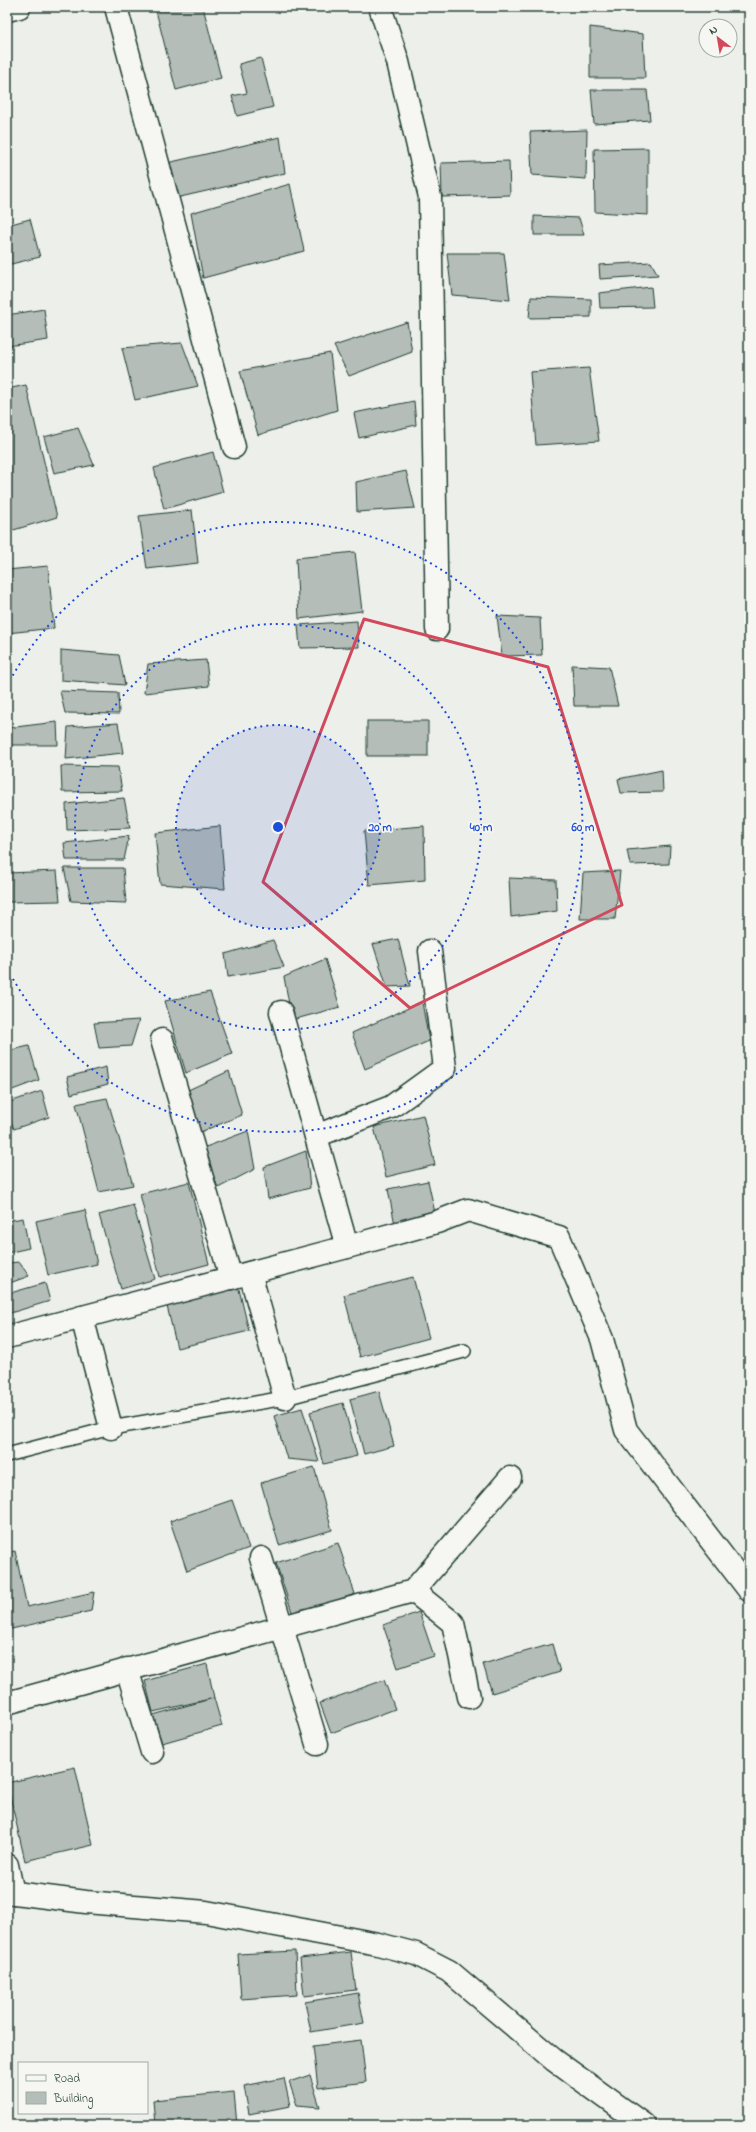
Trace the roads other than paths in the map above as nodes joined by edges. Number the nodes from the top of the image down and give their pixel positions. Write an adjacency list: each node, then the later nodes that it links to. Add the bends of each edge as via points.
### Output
1 (19, 7): 4 (street)
2 (116, 7): 5 (street)
3 (380, 7): 6 (street, via 398,62 430,198)
4 (7, 10)
5 (234, 447)
6 (438, 629)
7 (430, 951): 10 (street, via 445,1068 391,1106)
8 (281, 1012): 10 (street)
9 (162, 1040): 12 (street)
10 (316, 1136): 11 (street)
11 (347, 1247): 12 (street); 21 (street, via 437,1222 468,1210 559,1237 602,1339 626,1430)
12 (241, 1275): 13 (street); 16 (street)
13 (82, 1317): 14 (street); 17 (street)
14 (7, 1336)
15 (464, 1351): 16 (lane)
16 (285, 1398): 17 (lane)
17 (110, 1428): 18 (lane)
18 (7, 1454)
19 (510, 1478): 22 (street)
20 (261, 1558): 23 (street)
21 (749, 1590)
22 (414, 1591): 23 (street); 25 (street, via 453,1623)
23 (282, 1627): 24 (street); 27 (street)
24 (127, 1669): 26 (street); 28 (street)
25 (469, 1697)
26 (7, 1703)
27 (317, 1744)
28 (152, 1752)
29 (7, 1865): 30 (street)
30 (10, 1892): 31 (street, via 86,1902 206,1912 378,1944 416,1954 449,1971 554,2060)
31 (644, 2125)

